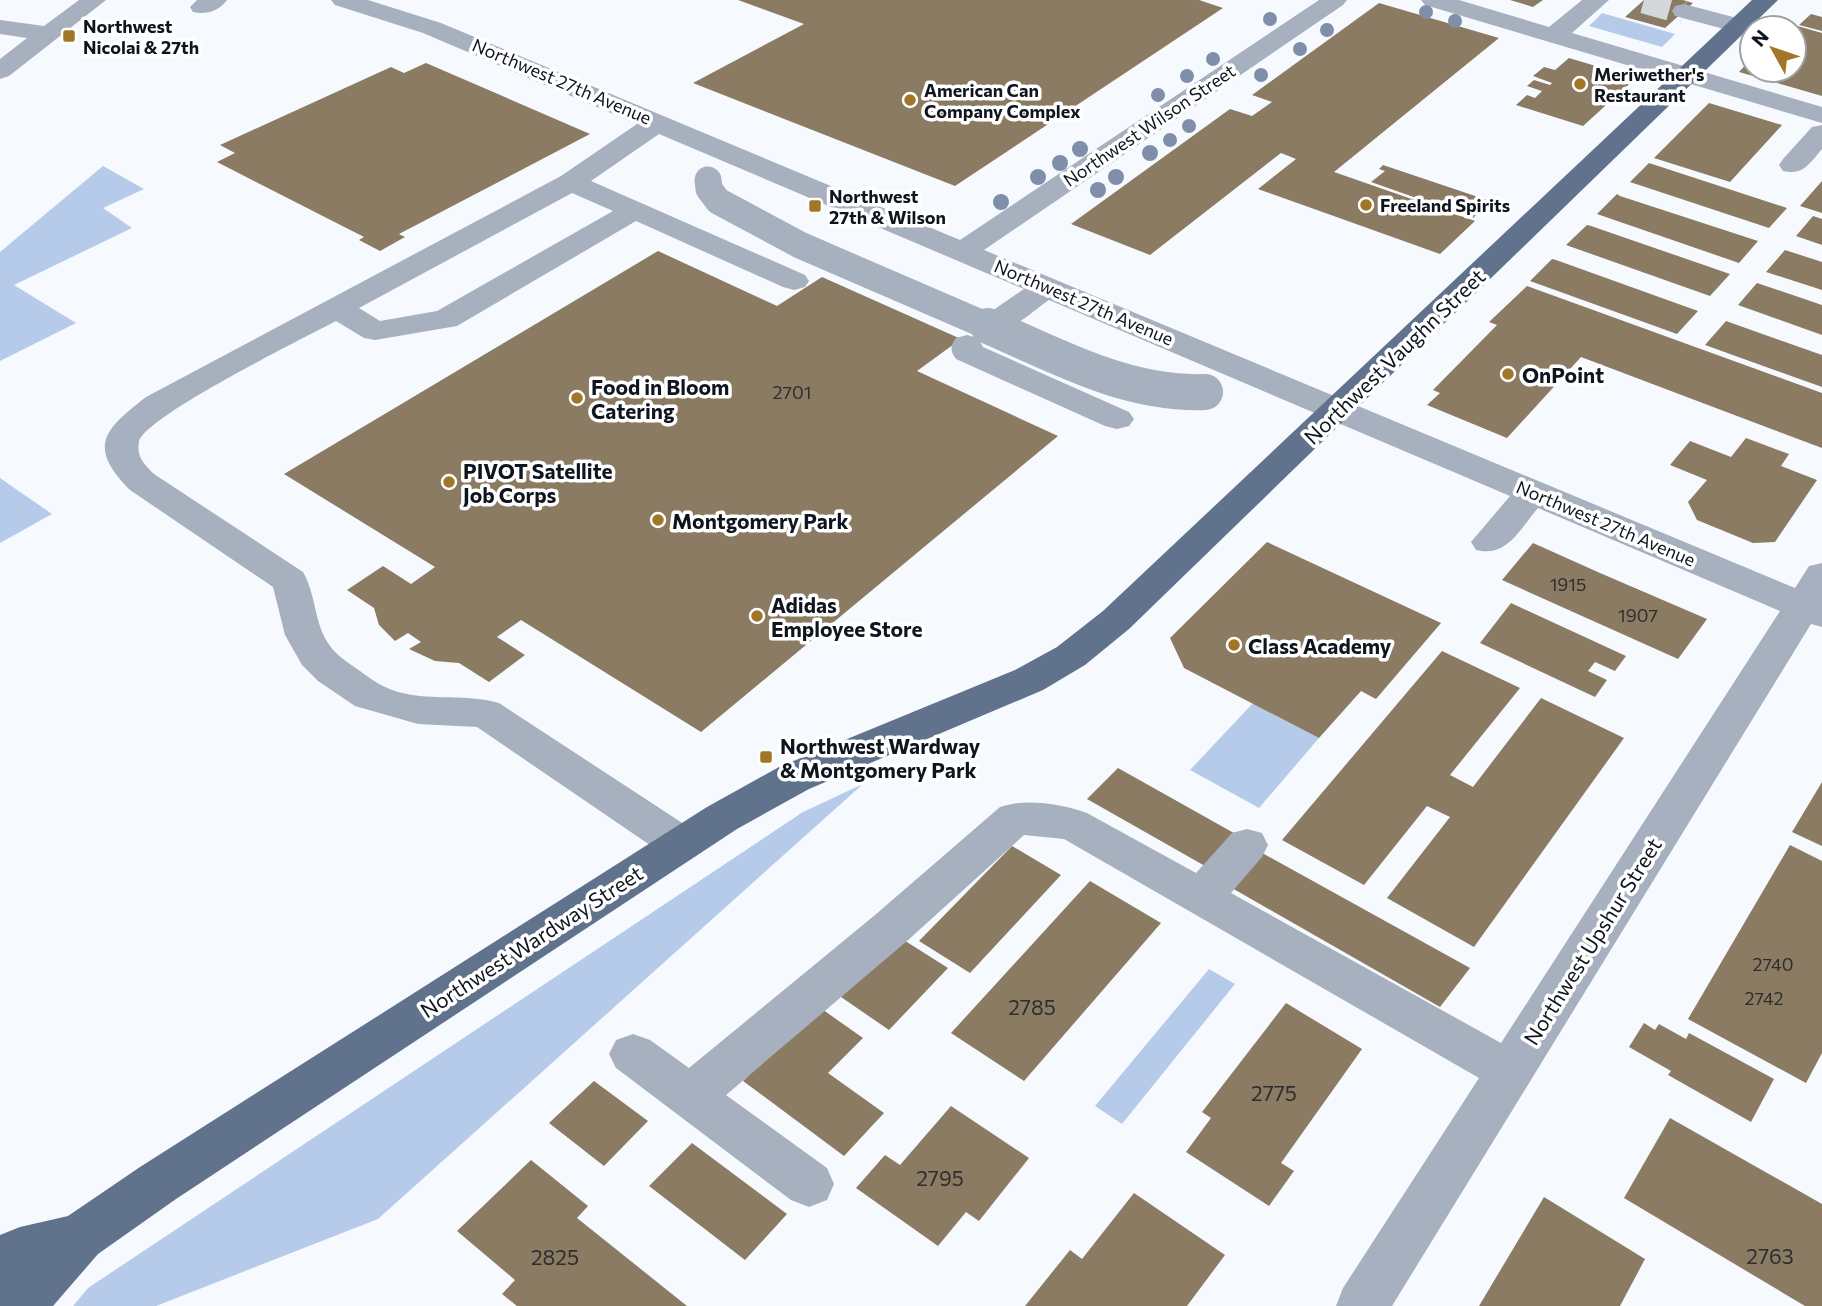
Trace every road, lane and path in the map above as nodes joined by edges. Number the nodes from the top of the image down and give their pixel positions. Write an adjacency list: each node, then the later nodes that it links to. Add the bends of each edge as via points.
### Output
1 (94, 0): 12 (street)
2 (343, 0): 17 (street, Northwest 27th Avenue, via 432,28)
3 (1335, 0): 23 (street, Northwest Wilson Street)
4 (1433, 0): 13 (street)
5 (1597, 0): 13 (street)
6 (1766, 0): 8 (main road, Northwest Vaughn Street)
7 (1684, 11): 9 (street)
8 (1751, 14)
9 (1738, 26)
10 (0, 27): 12 (street)
11 (1738, 27): 15 (main road, Northwest Vaughn Street)
12 (48, 34): 14 (street)
13 (1553, 36): 15 (street)
14 (0, 71)
15 (1688, 75): 16 (street); 30 (main road, Northwest Vaughn Street)
16 (1822, 115)
17 (660, 122): 19 (street, Northwest 27th Avenue); 21 (street)
18 (1822, 133): 20 (street)
19 (737, 155): 23 (street, Northwest 27th Avenue); 29 (street, bridge, via 708,180 718,201 800,245 1101,375 1149,390 1182,394 1205,392)
20 (1793, 165)
21 (571, 182): 22 (street); 26 (street)
22 (635, 210): 24 (street); 26 (street, via 446,319 375,331)
23 (964, 250): 25 (street, Northwest 27th Avenue)
24 (794, 281)
25 (1048, 286): 27 (street); 29 (street, Northwest 27th Avenue)
26 (336, 308): 36 (street, via 139,417 122,442 129,469 290,581 304,635 332,671 391,704 485,713)
27 (997, 322)
28 (967, 345): 31 (street, via 967,352)
29 (1245, 370): 30 (street, Northwest 27th Avenue)
30 (1338, 409): 32 (street, Northwest 27th Avenue); 35 (main road, Northwest Vaughn Street, via 1116,620 1071,656)
31 (1116, 419)
32 (1533, 492): 33 (street); 34 (street, Northwest 27th Avenue, via 1715,569)
33 (1489, 542)
34 (1815, 598): 40 (street, Northwest Upshur Street)
35 (1006, 691): 36 (main road, Northwest Wardway Street, via 794,778)
36 (681, 844): 43 (main road, Northwest Wardway Street)
37 (1247, 845): 38 (street)
38 (1201, 897): 40 (street); 41 (street, via 1072,824 1015,818)
39 (633, 1054): 41 (street)
40 (1510, 1072): 46 (street, Northwest Upshur Street)
41 (690, 1096): 42 (street)
42 (809, 1184)
43 (80, 1237): 44 (main road, Northwest Wardway Street, via 20,1251); 45 (main road, Northwest Wardway Street, via 35,1288)
44 (0, 1262)
45 (7, 1306)
46 (1362, 1306)

